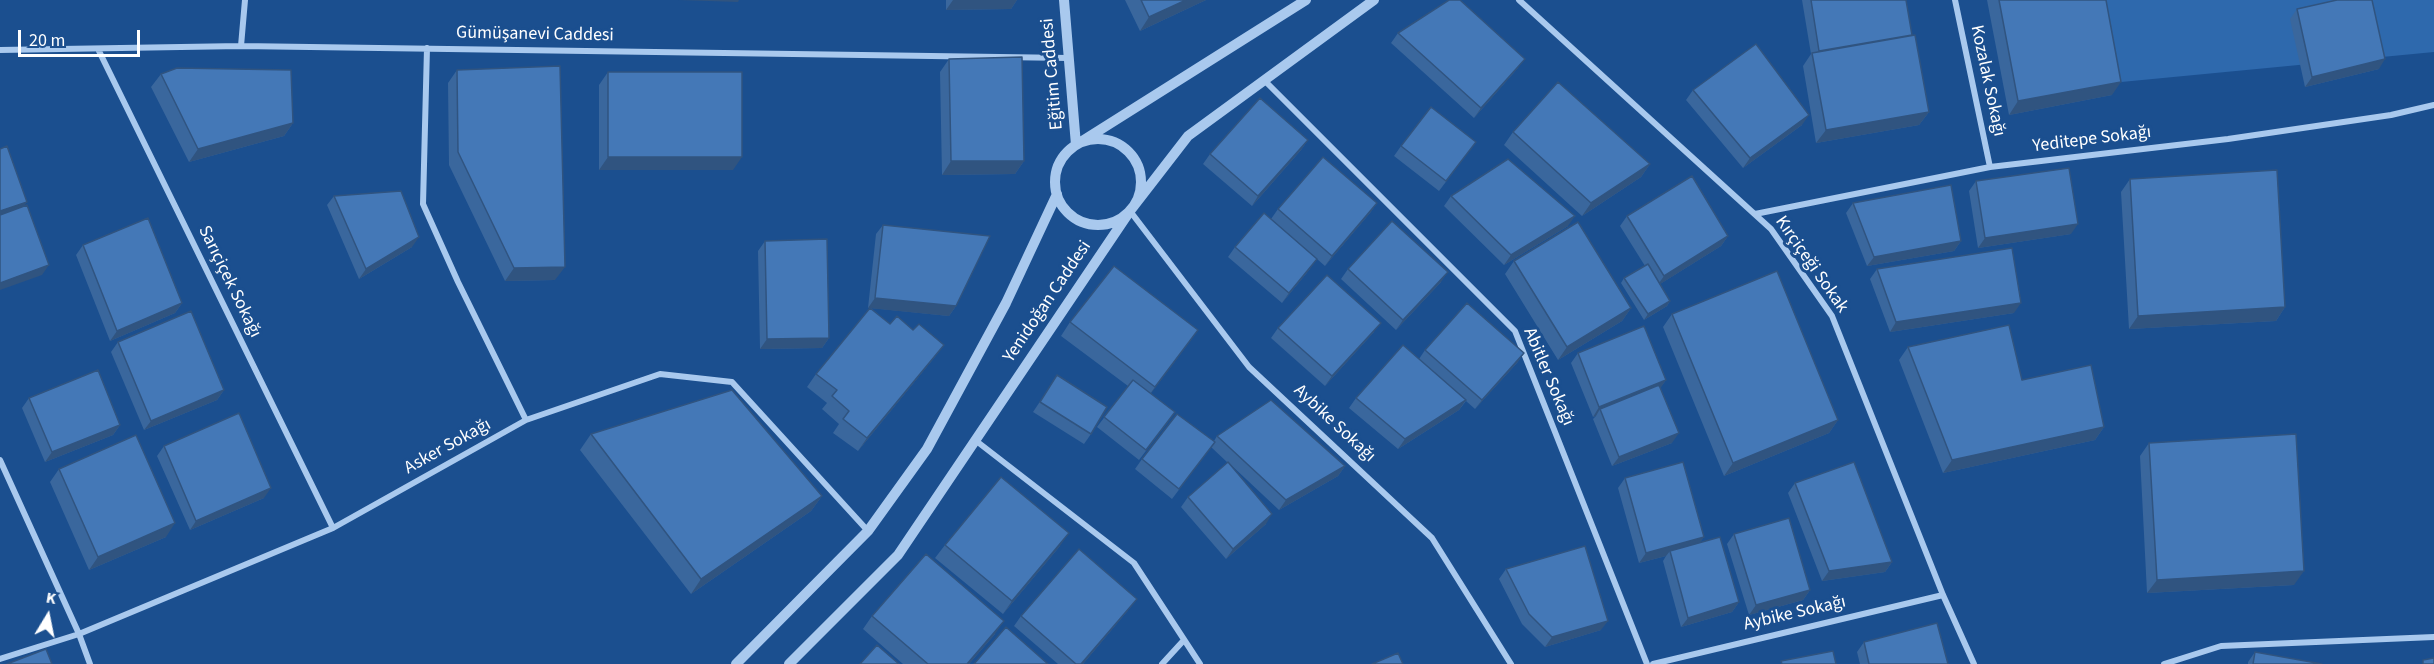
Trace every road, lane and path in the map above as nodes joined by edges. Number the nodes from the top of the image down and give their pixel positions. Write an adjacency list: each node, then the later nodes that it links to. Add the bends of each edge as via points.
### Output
1 (245, 0): 7 (street)
2 (1064, 0): 11 (street, Eğitim Caddesi)
3 (1306, 0): 14 (street)
4 (1374, 0): 12 (street, Yenidoğan Caddesi)
5 (1519, 0): 18 (street, Kırçiçeği Sokak)
6 (1955, 0): 15 (street, Kozalak Sokağı)
7 (241, 46): 8 (street, Gümüşanevi Caddesi); 9 (street, Gümüşanevi Caddesi)
8 (98, 48): 10 (street, Gümüşanevi Caddesi); 22 (street, Sarıçiçek Sokağı)
9 (427, 48): 11 (street, Gümüşanevi Caddesi); 19 (street, via 423,204)
10 (0, 50)
11 (1069, 58): 14 (street, Eğitim Caddesi)
12 (1263, 80): 17 (street, Yenidoğan Caddesi, via 1188,136); 35 (street, Abitler Sokağı, via 1515,331)
13 (2434, 105): 15 (street, Yeditepe Sokağı, via 2228,139)
14 (1076, 145): 16 (street, via 1058,166); 17 (street, via 1102,138 1116,142 1136,160 1141,186)
15 (1990, 167): 18 (street, Yeditepe Sokağı)
16 (1057, 194): 17 (street, via 1068,213 1088,223 1111,222); 23 (street, Yenidoğan Caddesi, via 1006,303 927,448)
17 (1130, 211): 20 (street, Yenidoğan Caddesi); 34 (street, Aybike Sokağı, via 1249,367 1432,538)
18 (1755, 214): 24 (street, Kırçiçeği Sokak, via 1771,229 1832,316)
19 (526, 420): 22 (street, Asker Sokağı); 23 (street, Asker Sokağı, via 660,374 732,382)
20 (975, 440): 27 (street, via 1134,562); 31 (street, Yenidoğan Caddesi, via 898,555)
21 (0, 460): 25 (street)
22 (333, 528): 25 (street, Asker Sokağı)
23 (868, 531): 30 (street, Yenidoğan Caddesi)
24 (1943, 596): 36 (street, Aybike Sokağı); 37 (street, Kırçiçeği Sokak)
25 (79, 634): 28 (street, Asker Sokağı); 29 (street)
26 (2434, 638): 38 (street, via 2221,646)
27 (1184, 640): 32 (street); 33 (street)
28 (0, 659)
29 (90, 664)
30 (736, 664)
31 (789, 664)
32 (1162, 664)
33 (1200, 664)
34 (1511, 664)
35 (1647, 664)
36 (1653, 664)
37 (1974, 664)
38 (2164, 664)

